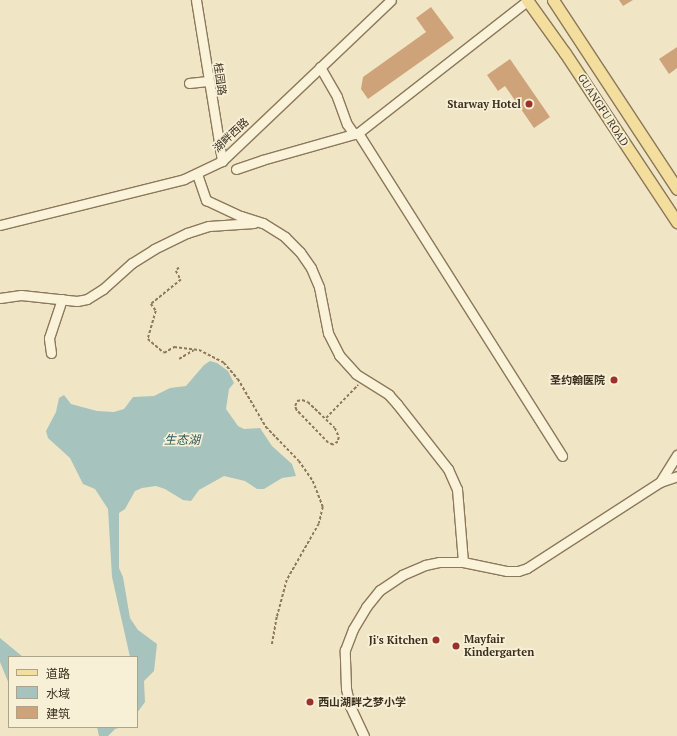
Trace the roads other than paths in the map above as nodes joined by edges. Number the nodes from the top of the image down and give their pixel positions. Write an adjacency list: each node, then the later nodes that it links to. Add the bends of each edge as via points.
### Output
1 (196, 0): 6 (street, 桂园路)
2 (391, 0): 5 (street, 湖畔西路)
3 (527, 0): 8 (street); 14 (main road, GUANGFU ROAD)
4 (553, 0): 12 (main road, GUANGFU ROAD)
5 (320, 67): 8 (street, via 337,97 348,124); 9 (street, 湖畔西路)
6 (208, 81): 7 (street); 9 (street, 桂园路)
7 (189, 83)
8 (356, 133): 10 (street); 20 (street)
9 (222, 161): 11 (street, 湖畔西路)
10 (236, 169)
11 (197, 174): 13 (street, via 206,200 241,216); 15 (street, 湖畔西路)
12 (677, 189)
13 (263, 222): 17 (street, via 209,226 187,233 132,263 103,289 87,299); 23 (street, via 285,237 311,268 319,287 328,333 339,355 364,379 389,395 448,469 457,489)
14 (677, 222)
15 (0, 225)
16 (0, 298): 17 (street, via 21,294)
17 (62, 299): 18 (street, via 49,338)
18 (51, 353)
19 (677, 455): 22 (street)
20 (562, 456)
21 (677, 476): 22 (street)
22 (660, 482): 23 (street, via 528,568 507,571)
23 (463, 562): 24 (street, via 439,562 402,575 380,590 366,606 345,650 344,664 350,706)
24 (364, 736)

